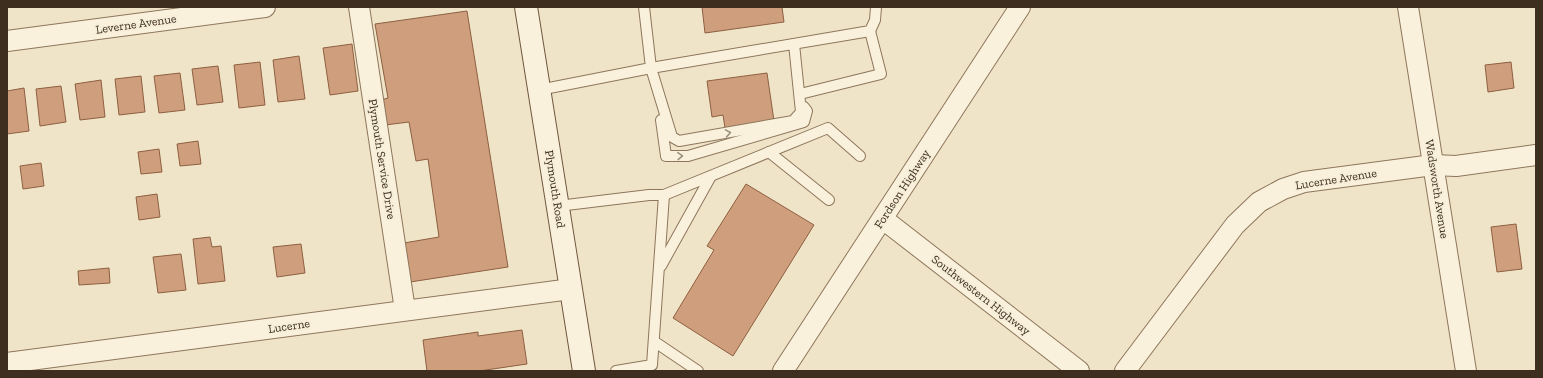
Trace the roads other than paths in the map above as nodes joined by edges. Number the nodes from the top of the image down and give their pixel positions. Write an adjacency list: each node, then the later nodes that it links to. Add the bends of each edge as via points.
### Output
1 (265, 7): 9 (street, Leverne Avenue)
2 (359, 7): 26 (street, Plymouth Service Drive)
3 (526, 7): 12 (main road, Plymouth Road)
4 (644, 7): 11 (lane)
5 (876, 7): 8 (lane, via 875,20)
6 (1020, 7): 23 (street, Fordson Highway)
7 (1408, 7): 18 (street, Wadsworth Avenue)
8 (870, 31): 10 (lane); 13 (lane, via 881,74)
9 (7, 41)
10 (794, 44): 11 (lane); 13 (lane)
11 (651, 68): 12 (lane); 14 (lane)
12 (539, 90): 22 (main road, Plymouth Road)
13 (800, 98): 14 (lane, one-way to 13, via 668,129 679,141 793,121 801,112); 14 (lane, one-way to 13, via 666,156 688,156 804,122 807,111)
14 (661, 104)
15 (769, 152): 17 (lane, via 828,128); 19 (lane); 21 (lane)
16 (1536, 155): 18 (street, Lucerne Avenue, via 1456,166)
17 (860, 156)
18 (1433, 165): 34 (street, Lucerne Avenue, via 1304,182 1283,189 1259,202 1235,225); 35 (street, Wadsworth Avenue)
19 (711, 176): 20 (lane); 24 (lane)
20 (664, 195): 22 (lane); 24 (lane)
21 (829, 200)
22 (558, 206): 25 (main road, Plymouth Road)
23 (883, 218): 32 (street, Fordson Highway); 33 (street, Southwestern Highway)
24 (659, 269): 27 (lane)
25 (571, 289): 26 (street, Lucerne); 29 (main road, Plymouth Road)
26 (405, 310): 28 (street, Lucerne)
27 (655, 342): 30 (lane, via 652,365); 31 (lane)
28 (7, 363)
29 (584, 371)
30 (616, 371)
31 (698, 371)
32 (783, 371)
33 (1078, 371)
34 (1125, 371)
35 (1466, 371)

